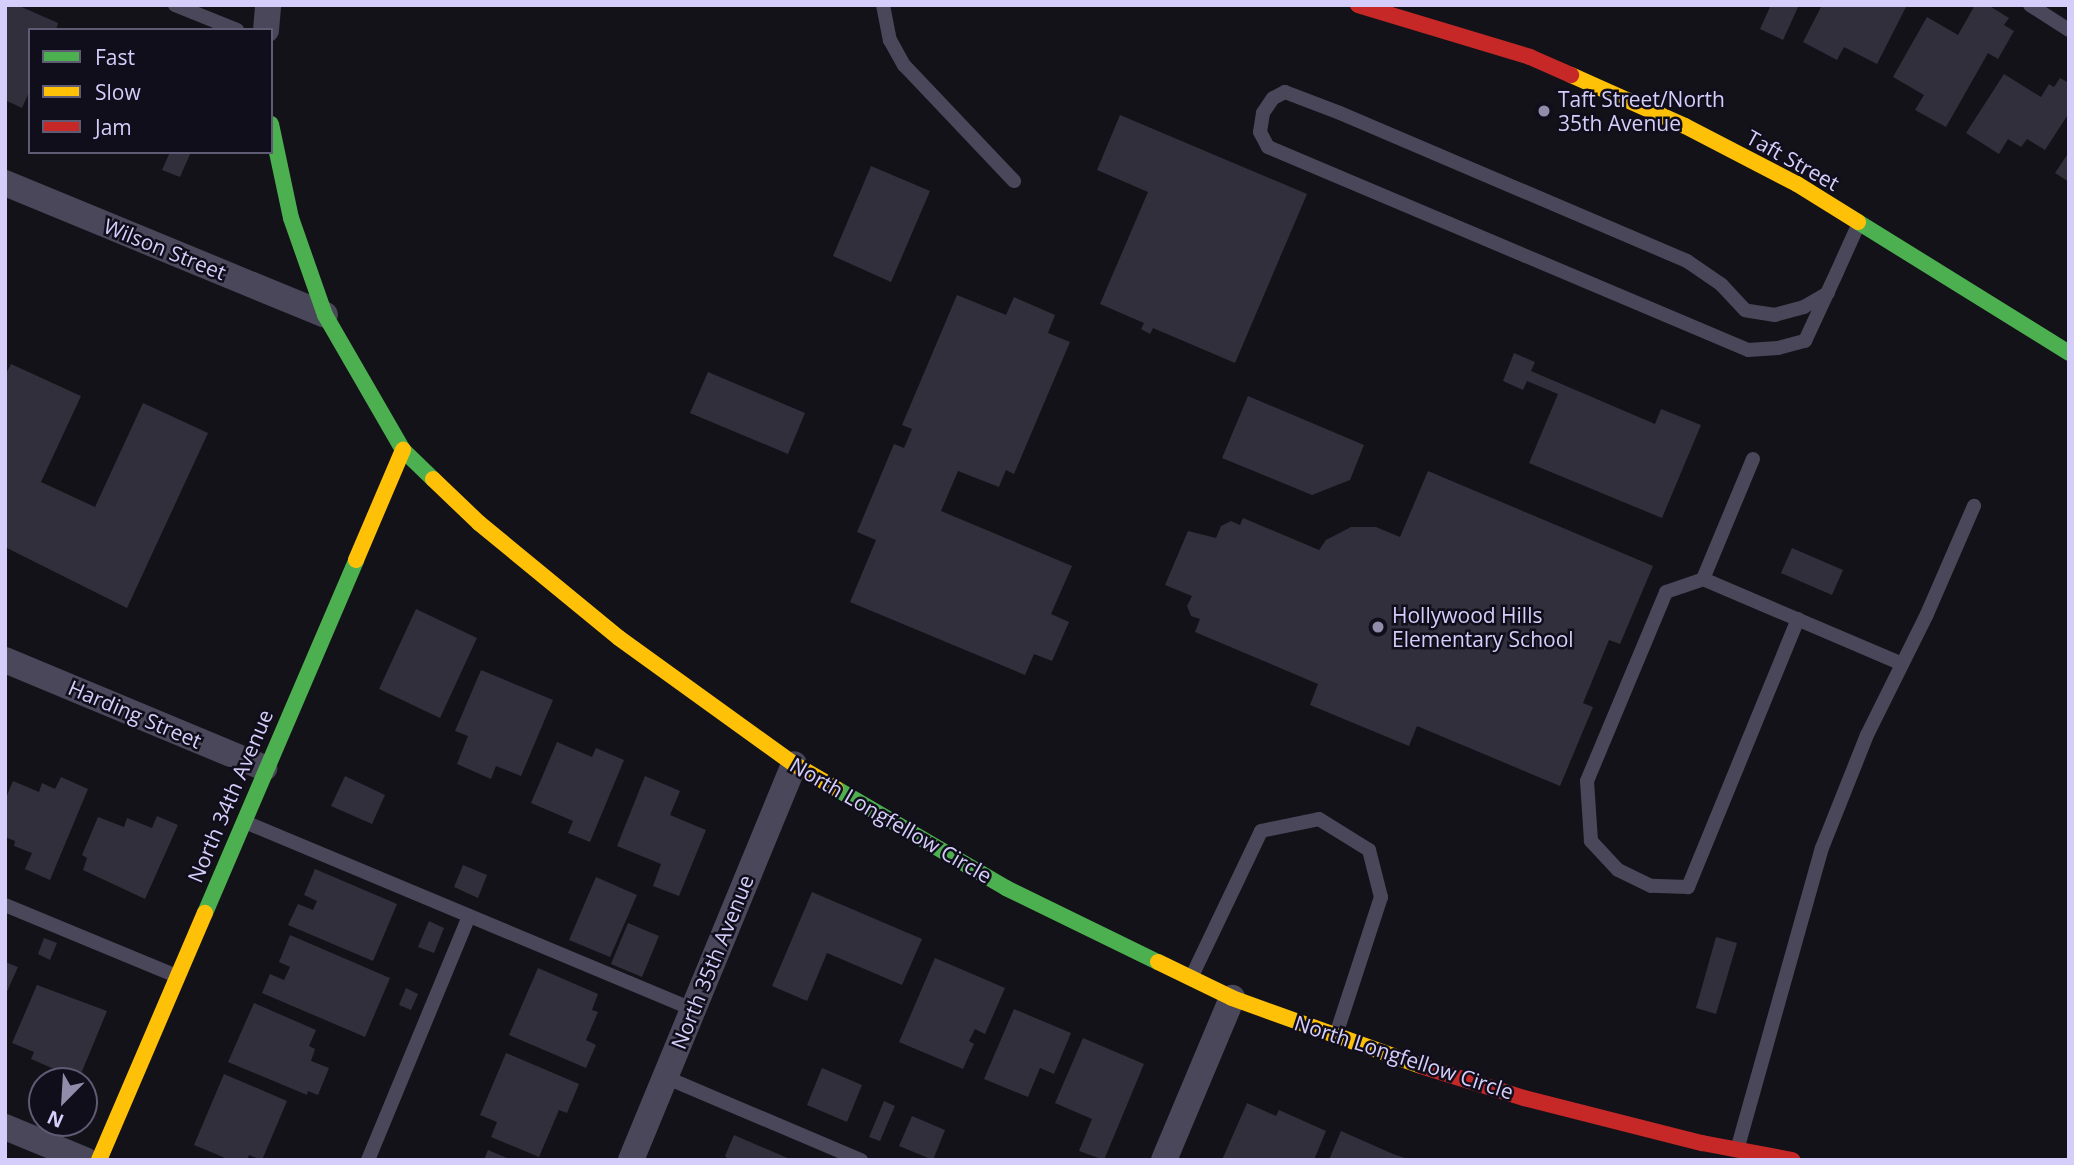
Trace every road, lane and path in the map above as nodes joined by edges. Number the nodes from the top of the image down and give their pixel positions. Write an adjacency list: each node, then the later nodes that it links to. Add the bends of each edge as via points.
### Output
1 (175, 5): 6 (lane)
2 (268, 5): 7 (street)
3 (883, 5): 10 (lane, via 890,40 904,65)
4 (1358, 5): 12 (street, Taft Street, via 1530,57 1602,88 1797,184)
5 (2030, 5): 8 (lane)
6 (232, 28)
7 (266, 28)
8 (2069, 30)
9 (273, 133): 14 (street, North Longfellow Circle, via 291,218)
10 (1014, 181)
11 (5, 183): 14 (street, Wilson Street)
12 (1860, 222): 13 (lane); 15 (street, Taft Street)
13 (1828, 293): 13 (lane, via 1804,307 1775,315 1745,310 1722,285 1687,261 1340,113 1285,92 1273,98 1263,113 1260,132 1268,147 1748,349 1805,341)
14 (325, 315): 16 (street, North Longfellow Circle)
15 (2069, 353)
16 (403, 450): 23 (street, North Longfellow Circle, via 479,523 619,638); 24 (street, North 34th Avenue)
17 (1752, 459): 19 (lane)
18 (1974, 506): 22 (lane)
19 (1703, 579): 20 (lane); 20 (lane, via 1666,592 1587,781 1591,841 1618,870 1651,886 1688,887)
20 (1798, 620): 22 (lane)
21 (5, 660): 24 (street, Harding Street)
22 (1902, 664): 35 (lane, via 1867,735 1822,848)
23 (794, 764): 29 (street, North Longfellow Circle, via 1006,888); 31 (street, North 35th Avenue)
24 (264, 768): 25 (street, North 34th Avenue)
25 (242, 821): 27 (lane); 28 (street, North 34th Avenue)
26 (5, 905): 28 (lane)
27 (469, 916): 31 (lane); 39 (lane)
28 (176, 976): 38 (street, North 34th Avenue)
29 (1191, 978): 30 (street, North Longfellow Circle); 32 (lane, via 1261,831 1319,818 1369,850 1381,897)
30 (1232, 998): 32 (street, North Longfellow Circle); 42 (street)
31 (693, 1009): 33 (street, North 35th Avenue)
32 (1335, 1037): 36 (street, North Longfellow Circle)
33 (665, 1077): 40 (street, North 35th Avenue); 41 (lane)
34 (5, 1127): 37 (street)
35 (1737, 1150): 36 (street, North Longfellow Circle); 43 (street, North Longfellow Circle)
36 (1699, 1151)
37 (85, 1160)
38 (99, 1160)
39 (368, 1160)
40 (631, 1160)
41 (861, 1160)
42 (1164, 1160)
43 (1792, 1160)

